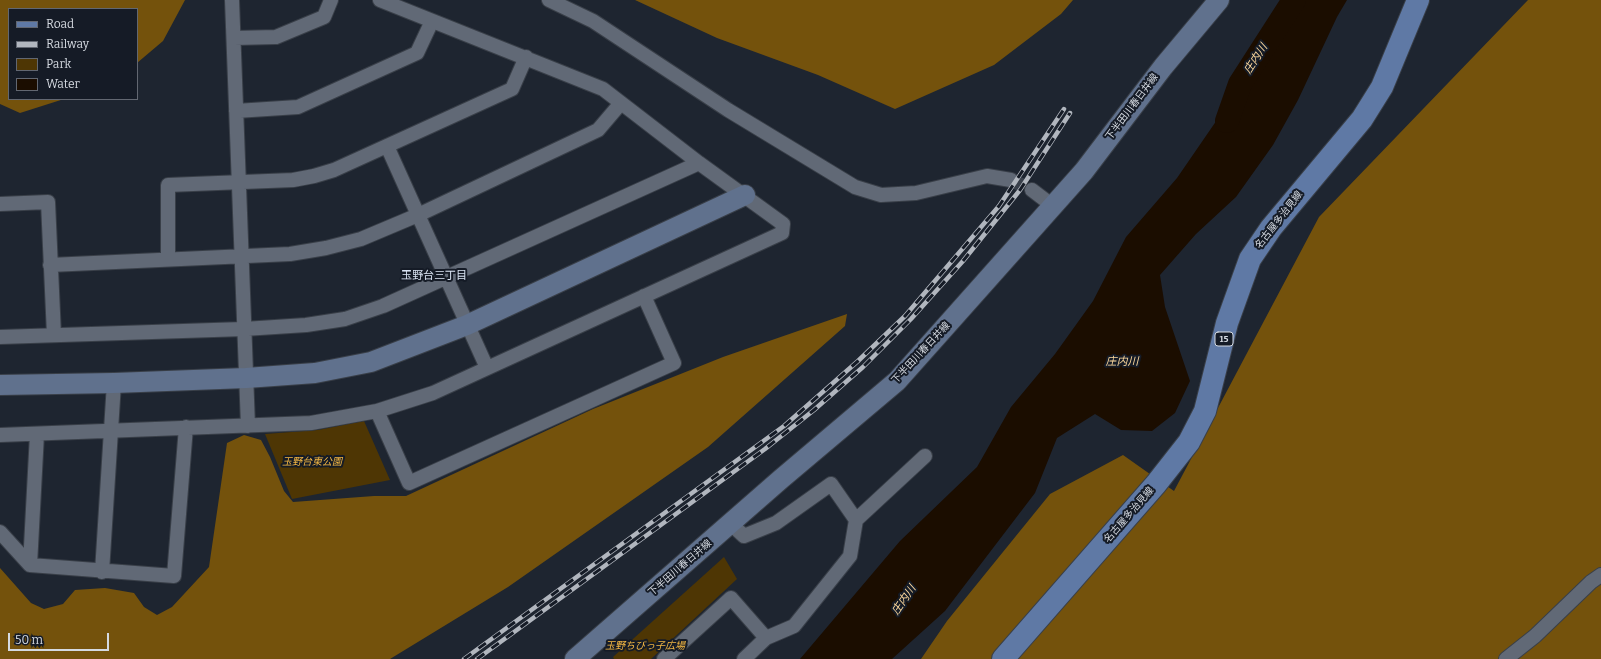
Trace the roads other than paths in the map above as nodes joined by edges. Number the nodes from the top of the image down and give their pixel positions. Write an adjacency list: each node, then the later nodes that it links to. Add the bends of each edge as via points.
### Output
1 (232, 0): 8 (street)
2 (331, 0): 8 (street, via 324,17 276,37)
3 (380, 0): 7 (street)
4 (549, 0): 14 (street, via 593,21 728,110 855,187 888,195 916,193 987,176)
5 (1219, 0): 19 (main road, 下半田川春日井線, via 1163,67 1084,171)
6 (1418, 0): 51 (main road, 名古屋多治見線 / 15, via 1382,86 1362,119 1270,228 1250,259 1227,323 1206,411 1189,442 1156,484)
7 (432, 21): 9 (street); 11 (street, via 417,53 298,107)
8 (234, 38): 11 (street)
9 (526, 57): 10 (street, via 604,88); 12 (street, via 512,88)
10 (621, 103): 13 (street); 20 (street, via 598,130)
11 (236, 111): 15 (street)
12 (387, 146): 15 (street, via 334,170 314,176 294,180); 20 (street)
13 (699, 163): 17 (street); 24 (street)
14 (1011, 180)
15 (238, 183): 21 (street); 22 (street, via 168,185)
16 (1032, 190): 19 (street)
17 (745, 196): 25 (street, via 783,224 782,233); 26 (main road)
18 (0, 204): 23 (street, via 48,202)
19 (1053, 206): 42 (main road, 下半田川春日井線, via 897,381)
20 (418, 215): 21 (street, via 361,238 326,248 290,254); 24 (street)
21 (242, 256): 22 (street); 27 (street)
22 (168, 259): 23 (street)
23 (50, 265): 28 (street)
24 (446, 279): 26 (street); 27 (street, via 345,319 306,325)
25 (644, 296): 30 (street); 34 (street, via 674,362 409,483)
26 (467, 325): 30 (street); 31 (main road, via 371,362 315,373)
27 (244, 329): 28 (street); 31 (street)
28 (54, 335): 29 (street)
29 (0, 337)
30 (488, 368): 34 (street, via 433,393)
31 (246, 378): 32 (main road); 35 (street)
32 (114, 383): 33 (main road); 37 (street)
33 (0, 385)
34 (377, 411): 35 (street, via 311,423)
35 (248, 426): 36 (street)
36 (186, 427): 37 (street); 45 (street, via 174,576)
37 (112, 431): 38 (street); 45 (street)
38 (37, 434): 39 (street); 44 (street)
39 (0, 435)
40 (925, 456): 41 (street)
41 (856, 520): 42 (street, via 831,484 776,523 744,536); 47 (street, via 850,556 794,626)
42 (731, 524): 48 (main road, 下半田川春日井線)
43 (0, 532): 44 (street)
44 (30, 565): 45 (street)
45 (102, 572)
46 (1601, 575): 52 (street, via 1536,636 1530,638)
47 (766, 638): 49 (street, via 731,598); 50 (street)
48 (575, 659)
49 (664, 659)
50 (744, 659)
51 (1003, 659)
52 (1506, 659)

